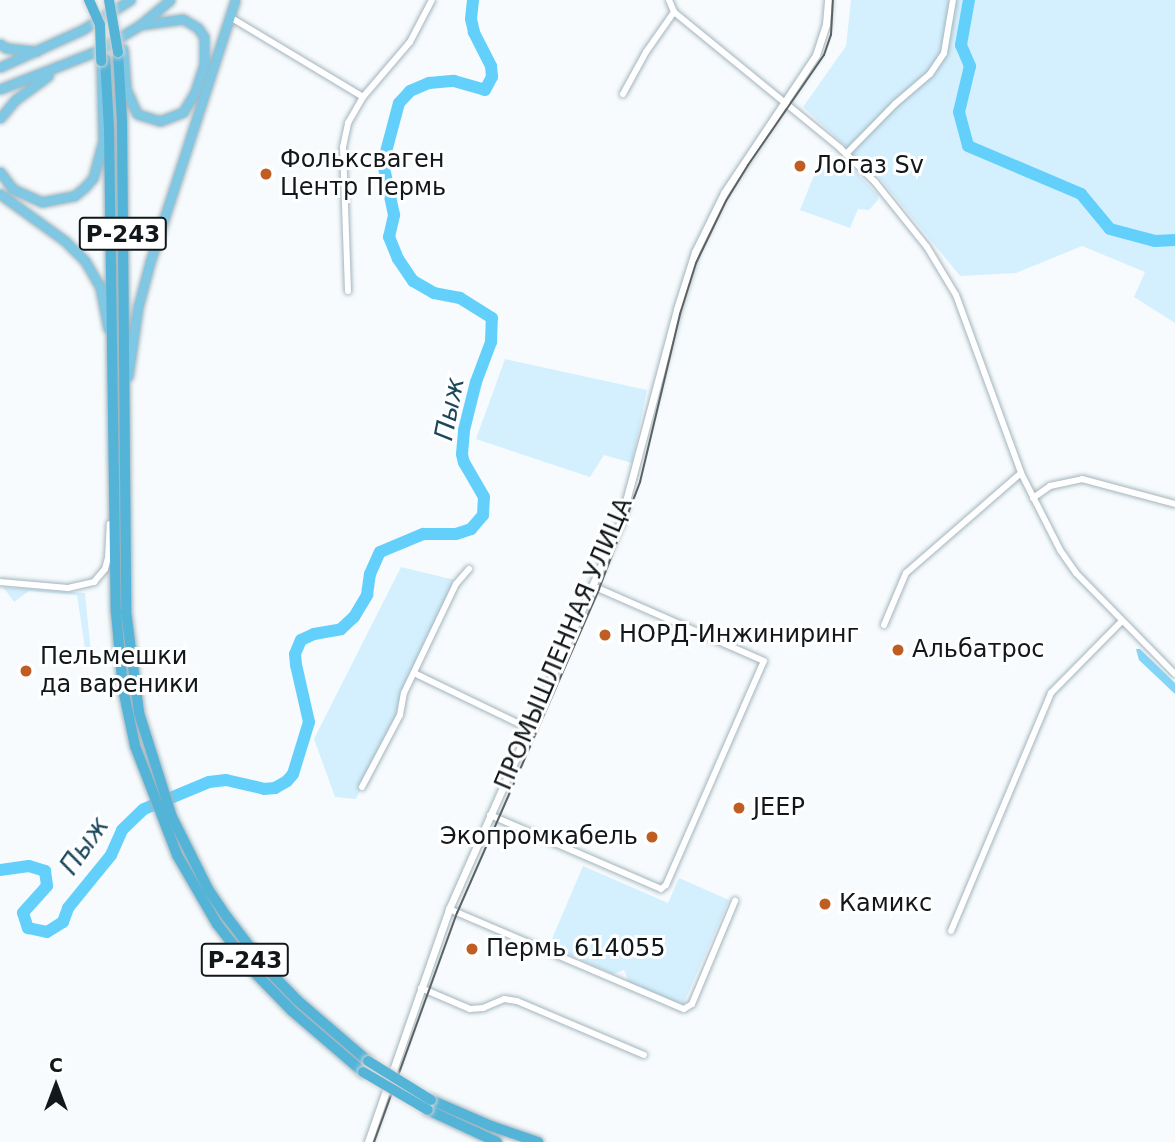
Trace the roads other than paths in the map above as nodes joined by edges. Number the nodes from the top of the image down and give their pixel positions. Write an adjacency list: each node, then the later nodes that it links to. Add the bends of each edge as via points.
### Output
1 (91, 0): 16 (highway, bridge, via 100,25)
2 (107, 0): 14 (highway, Р-243, bridge)
3 (130, 0): 15 (main road)
4 (170, 0): 12 (main road)
5 (235, 0): 11 (main road)
6 (432, 0): 21 (street, via 410,42)
7 (669, 0): 10 (street)
8 (828, 0): 22 (street, ПРОМЫШЛЕННАЯ УЛИЦА, via 822,40 808,70)
9 (953, 0): 24 (street, via 944,53 930,74)
10 (674, 12): 20 (street); 22 (street)
11 (230, 17): 21 (street); 29 (main road, via 138,307)
12 (140, 25): 14 (main road, via 183,19 204,37 204,64 183,112 160,121 137,114 126,89); 18 (main road)
13 (0, 44): 15 (main road)
14 (120, 51): 29 (highway, Р-243)
15 (39, 52): 17 (main road)
16 (103, 60): 25 (main road, via 103,141 93,178 84,188 74,196 42,202 13,189); 28 (highway, Р-243)
17 (0, 67)
18 (57, 69): 19 (main road); 23 (main road)
19 (0, 89)
20 (623, 94)
21 (363, 97): 27 (street, via 348,123 343,147)
22 (783, 104): 24 (street); 36 (street, ПРОМЫШЛЕННАЯ УЛИЦА, via 724,193 695,252 630,493)
23 (0, 118)
24 (846, 154): 30 (street, via 875,182 943,269)
25 (0, 172)
26 (0, 194): 28 (main road, via 65,241 91,271 105,303)
27 (348, 291)
28 (112, 375): 32 (highway, Р-243)
29 (126, 416): 42 (highway, Р-243, via 130,661)
30 (1021, 473): 31 (street); 38 (street, via 906,573)
31 (1033, 498): 33 (street, via 1050,486 1082,479); 37 (street, via 1066,560)
32 (112, 504): 35 (street, via 108,558 94,582 68,588); 42 (highway, Р-243, via 120,662 128,715)
33 (1175, 504)
34 (470, 569): 39 (street, via 456,584)
35 (0, 582)
36 (593, 586): 41 (street, ПРОМЫШЛЕННАЯ УЛИЦА); 44 (street, via 764,661 666,885 661,890)
37 (1122, 621): 40 (street); 48 (street, via 1051,693)
38 (884, 625)
39 (414, 673): 41 (street); 43 (street, via 400,715)
40 (1175, 674)
41 (530, 729): 44 (street, ПРОМЫШЛЕННАЯ УЛИЦА)
42 (152, 779): 45 (highway, Р-243)
43 (362, 787)
44 (490, 815): 47 (street, ПРОМЫШЛЕННАЯ УЛИЦА)
45 (168, 819): 51 (highway, Р-243, bridge, via 243,941 297,1000 368,1061); 51 (highway, Р-243, bridge, via 198,894 234,947 292,1011 363,1072)
46 (736, 901): 47 (street, via 688,1009)
47 (449, 909): 49 (street, ПРОМЫШЛЕННАЯ УЛИЦА)
48 (951, 931)
49 (421, 988): 50 (street, via 470,1009 504,999 517,1001); 52 (street, ПРОМЫШЛЕННАЯ УЛИЦА)
50 (644, 1055)
51 (429, 1105): 53 (highway, Р-243); 54 (highway, Р-243)
52 (368, 1142)
53 (497, 1142)
54 (538, 1142)

